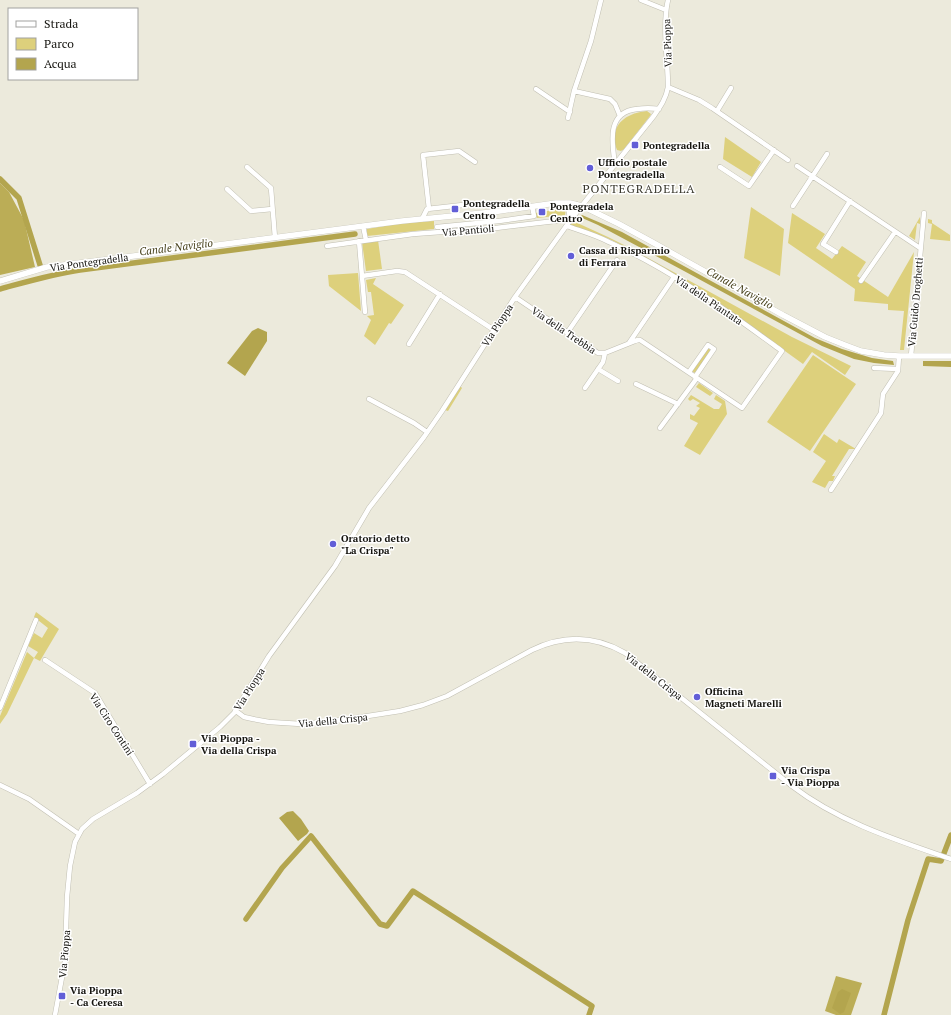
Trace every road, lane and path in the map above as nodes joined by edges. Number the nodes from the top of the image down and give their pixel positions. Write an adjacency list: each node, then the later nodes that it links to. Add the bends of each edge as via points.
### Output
1 (601, 0): 8 (street, via 591,41)
2 (641, 0): 4 (street)
3 (668, 0): 4 (street, Via Pioppa)
4 (666, 10): 5 (street, Via Pioppa)
5 (668, 87): 9 (street, Via Pioppa, via 665,100); 10 (street)
6 (731, 88): 10 (street)
7 (536, 89): 11 (street)
8 (574, 91): 11 (street); 12 (street, via 610,99)
9 (659, 109): 12 (street, via 629,110); 18 (street, Via Pioppa)
10 (717, 111): 14 (street)
11 (570, 112): 13 (street)
12 (620, 116): 18 (street, via 612,138)
13 (568, 118)
14 (774, 150): 16 (street); 20 (street, via 749,186)
15 (827, 154): 22 (street)
16 (788, 160)
17 (475, 162): 31 (street, via 459,151 423,155)
18 (615, 165): 27 (street, Via Pioppa)
19 (797, 166): 22 (street, Via Guido Droghetti)
20 (720, 167)
21 (247, 168): 30 (street, via 270,188)
22 (813, 176): 24 (street, Via Guido Droghetti); 29 (street)
23 (227, 189): 30 (street, via 251,211)
24 (850, 202): 40 (street, Via Guido Droghetti); 46 (street, via 823,244)
25 (566, 203): 27 (street, Via Pontegradella); 28 (street, Via Pontegradella); 35 (street)
26 (463, 205): 31 (street)
27 (579, 205): 35 (street, Via Pioppa); 60 (street, Via Pontegradella, via 619,224 825,337 861,351)
28 (532, 206): 33 (street, Via Pontegradella); 37 (street, via 534,216)
29 (793, 206)
30 (272, 209): 41 (street)
31 (429, 209): 34 (street)
32 (924, 213): 45 (street, Via Guido Droghetti)
33 (436, 218): 34 (street, Via Pontegradella); 37 (street)
34 (422, 219): 36 (street, Via Pontegradella)
35 (570, 221): 38 (street, Via Pioppa); 39 (street, Via Pantioli)
36 (363, 226): 41 (street, Via Pontegradella); 42 (street)
37 (437, 226): 39 (street)
38 (567, 226): 49 (street, Via della Piantata, via 614,244); 53 (street, Via Pioppa)
39 (438, 232): 42 (street, Via Pantioli)
40 (895, 232): 45 (street, Via Guido Droghetti); 51 (street)
41 (275, 238): 50 (street, Via Pontegradella, via 54,266)
42 (366, 240): 43 (street, Via Pantioli)
43 (359, 241): 44 (street, Via Pantioli); 48 (street)
44 (327, 246)
45 (920, 248): 61 (street, Via Guido Droghetti)
46 (836, 252)
47 (617, 260): 56 (street)
48 (362, 276): 52 (street, via 405,272); 54 (street)
49 (674, 277): 57 (street); 73 (street, Via della Piantata, via 782,351)
50 (0, 281)
51 (861, 281)
52 (440, 294): 55 (street); 58 (street)
53 (515, 297): 55 (street, Via Pioppa); 56 (street, Via della Trebbia)
54 (365, 312)
55 (494, 330): 75 (street, Via Pioppa)
56 (567, 333): 59 (street, Via della Trebbia, via 595,352)
57 (629, 343): 59 (street, Via della Trebbia); 66 (street, Via della Trebbia, via 640,340)
58 (409, 344)
59 (605, 353): 64 (street)
60 (899, 356): 61 (street, Via Pontegradella); 65 (street)
61 (911, 356): 62 (street, Via Pontegradella)
62 (951, 356)
63 (874, 368): 65 (street)
64 (598, 369): 68 (street); 70 (street)
65 (898, 369): 76 (street, via 883,394 881,413)
66 (689, 372): 67 (street, Via della Trebbia); 67 (street, via 708,345 714,349)
67 (696, 377): 72 (street); 73 (street, Via della Trebbia)
68 (618, 381)
69 (636, 384): 72 (street)
70 (585, 388)
71 (369, 399): 75 (street)
72 (678, 404): 74 (street)
73 (742, 408)
74 (660, 428)
75 (427, 432): 80 (street, Via Pioppa, via 369,508 335,566 269,656)
76 (831, 490)
77 (36, 620): 79 (street)
78 (45, 660): 82 (street, Via Ciro Contini, via 95,693)
79 (0, 708)
80 (236, 711): 82 (street, Via Pioppa); 84 (street, Via della Crispa, via 244,717 253,719 301,724 400,711 447,696 546,644 568,639 590,640 612,646 625,653 792,786 816,802 849,820)
81 (0, 784): 83 (street, via 29,799)
82 (150, 784): 83 (street, Via Pioppa, via 93,819)
83 (79, 834): 85 (street, Via Pioppa, via 69,874 65,961)
84 (949, 859)
85 (55, 1015)

